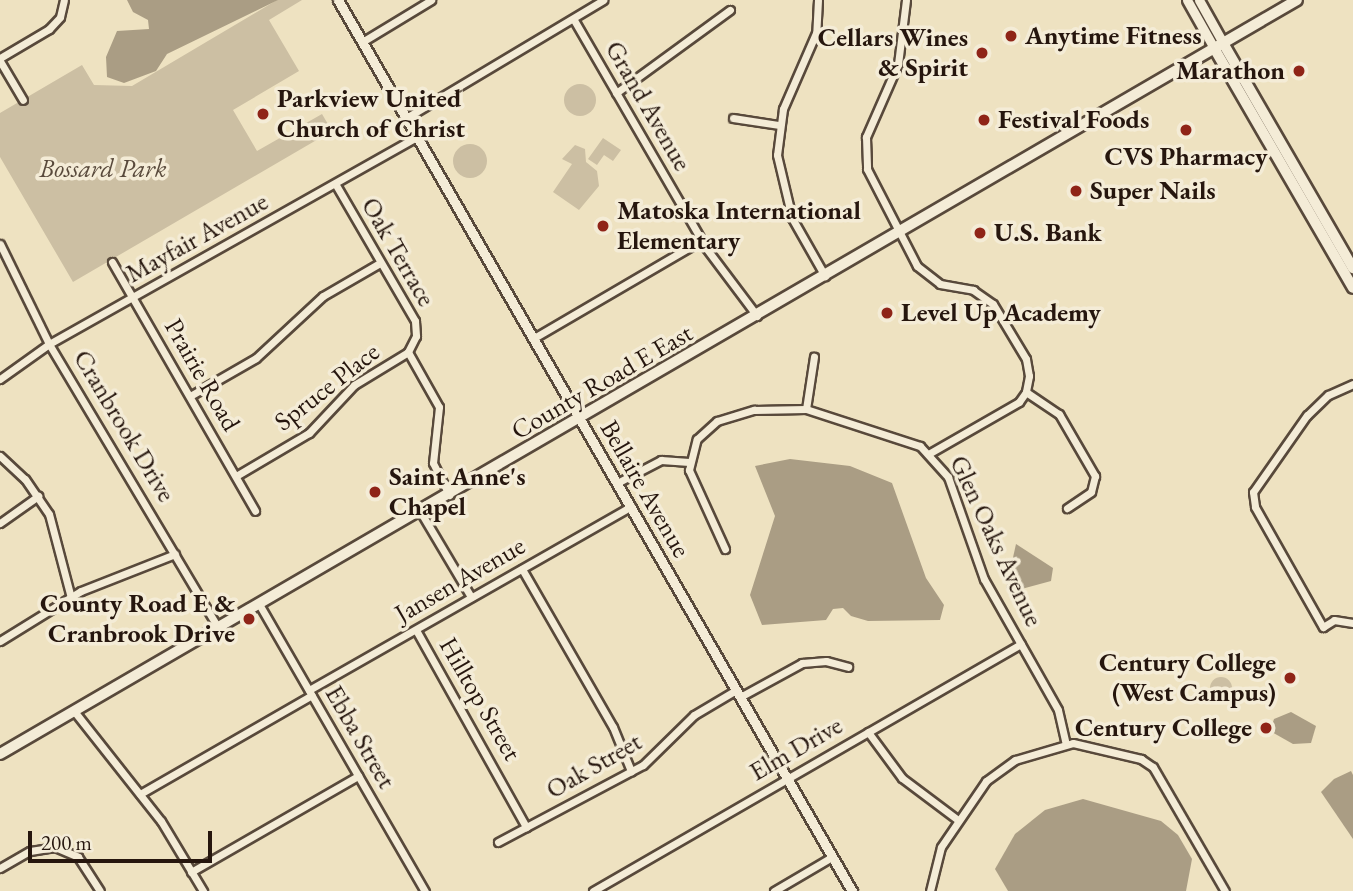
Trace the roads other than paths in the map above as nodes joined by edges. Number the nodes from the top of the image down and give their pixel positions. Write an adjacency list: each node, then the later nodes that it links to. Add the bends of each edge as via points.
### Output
1 (64, 0): 14 (street, via 54,24)
2 (338, 0): 12 (street, Bellaire Avenue)
3 (432, 0): 12 (street)
4 (603, 0): 11 (street)
5 (818, 0): 19 (street, via 816,33)
6 (906, 0): 22 (street, via 900,57 868,127 864,149 870,179)
7 (1187, 0): 13 (street)
8 (1199, 0): 13 (street)
9 (1297, 0): 13 (main road, County Road E East)
10 (730, 10): 15 (street)
11 (574, 20): 15 (street, Grand Avenue); 17 (street)
12 (362, 42): 17 (street, Bellaire Avenue)
13 (1219, 45): 22 (main road, County Road E East); 27 (main road); 29 (main road)
14 (0, 60): 16 (street)
15 (616, 93): 23 (street, Grand Avenue)
16 (23, 100)
17 (406, 118): 20 (street, Bellaire Avenue)
18 (733, 118): 19 (street)
19 (779, 125): 28 (street, via 777,155 783,195)
20 (417, 137): 21 (street, Mayfair Avenue); 32 (street, Bellaire Avenue)
21 (335, 185): 26 (street, Oak Terrace); 30 (street, Mayfair Avenue)
22 (900, 232): 28 (main road, County Road E East); 38 (street, via 924,274 940,284 980,293 993,304 1026,359)
23 (702, 240): 31 (street, Grand Avenue); 32 (street)
24 (0, 244): 33 (street, Cranbrook Drive)
25 (112, 262): 30 (street, Prairie Road)
26 (380, 263): 34 (street, Oak Terrace, via 415,321 416,336); 39 (street, via 323,296 256,358)
27 (1353, 268)
28 (825, 276): 31 (main road, County Road E East)
29 (1353, 288)
30 (133, 298): 33 (street, Mayfair Avenue); 39 (street, Prairie Road)
31 (757, 316): 41 (main road, County Road E East)
32 (534, 338): 41 (street, Bellaire Avenue)
33 (49, 344): 36 (street, Mayfair Avenue); 55 (street, Cranbrook Drive)
34 (408, 352): 45 (street, Spruce Place, via 354,386 309,433); 47 (street, via 439,407 433,463)
35 (814, 357): 40 (street)
36 (0, 379)
37 (1353, 384): 60 (street, via 1328,395 1307,415 1253,492 1255,508 1323,627 1334,620)
38 (1026, 392): 42 (street, via 1013,406); 50 (street, via 1059,414 1095,476 1091,492)
39 (190, 396): 45 (street, Prairie Road)
40 (806, 410): 42 (street, Glen Oaks Avenue, via 897,435); 44 (street, Glen Oaks Avenue, via 754,410 717,421 697,439)
41 (581, 419): 46 (street, Bellaire Avenue); 47 (main road, County Road E East)
42 (930, 453): 64 (street, Glen Oaks Avenue, via 948,477 984,579)
43 (0, 456): 48 (street)
44 (689, 462): 46 (street, via 661,460); 54 (street, via 691,477)
45 (236, 476): 51 (street, Prairie Road)
46 (617, 483): 49 (street, Bellaire Avenue)
47 (449, 495): 52 (main road, County Road E East)
48 (38, 496): 53 (street); 58 (street, via 55,530)
49 (631, 506): 56 (street, Jansen Avenue); 67 (street, Bellaire Avenue)
50 (1067, 508)
51 (255, 510)
52 (420, 511): 57 (street); 59 (main road, County Road E East)
53 (0, 523)
54 (725, 549)
55 (175, 554): 58 (street); 61 (street, Cranbrook Drive)
56 (522, 569): 57 (street, Jansen Avenue); 72 (street, via 613,727)
57 (471, 597): 62 (street, Jansen Avenue)
58 (71, 598): 63 (street)
59 (258, 604): 61 (main road, County Road E East); 66 (street, Ebba Street)
60 (1353, 623)
61 (218, 627): 68 (main road, County Road E East)
62 (416, 630): 66 (street, Jansen Avenue); 77 (street, Hilltop Street)
63 (0, 641)
64 (1021, 644): 69 (street, Elm Drive); 70 (street, Glen Oaks Avenue, via 1058,710)
65 (848, 667): 67 (street, Oak Street, via 826,661 802,663)
66 (310, 693): 73 (street, Ebba Street); 75 (street, Jansen Avenue)
67 (738, 693): 72 (street, Oak Street, via 694,715 662,750); 74 (street, Bellaire Avenue)
68 (74, 710): 71 (main road, County Road E East); 75 (street)
69 (868, 732): 74 (street, Elm Drive); 76 (street, via 902,778)
70 (1066, 744): 76 (street, via 1015,760 995,772); 89 (street, via 1135,757 1153,767)
71 (0, 754)
72 (631, 771): 77 (street, Oak Street)
73 (358, 776): 81 (street); 84 (street, Ebba Street)
74 (787, 778): 79 (street, Bellaire Avenue); 85 (street, Elm Drive)
75 (140, 794): 81 (street)
76 (958, 820): 88 (street, via 936,860)
77 (526, 827): 78 (street, Oak Street)
78 (498, 842)
79 (832, 857): 86 (street); 87 (street, Bellaire Avenue)
80 (0, 868): 82 (street, via 38,848 55,847 78,857)
81 (191, 872): 83 (street)
82 (100, 891)
83 (203, 891)
84 (425, 891)
85 (593, 891)
86 (774, 891)
87 (852, 891)
88 (930, 891)
89 (1225, 891)

